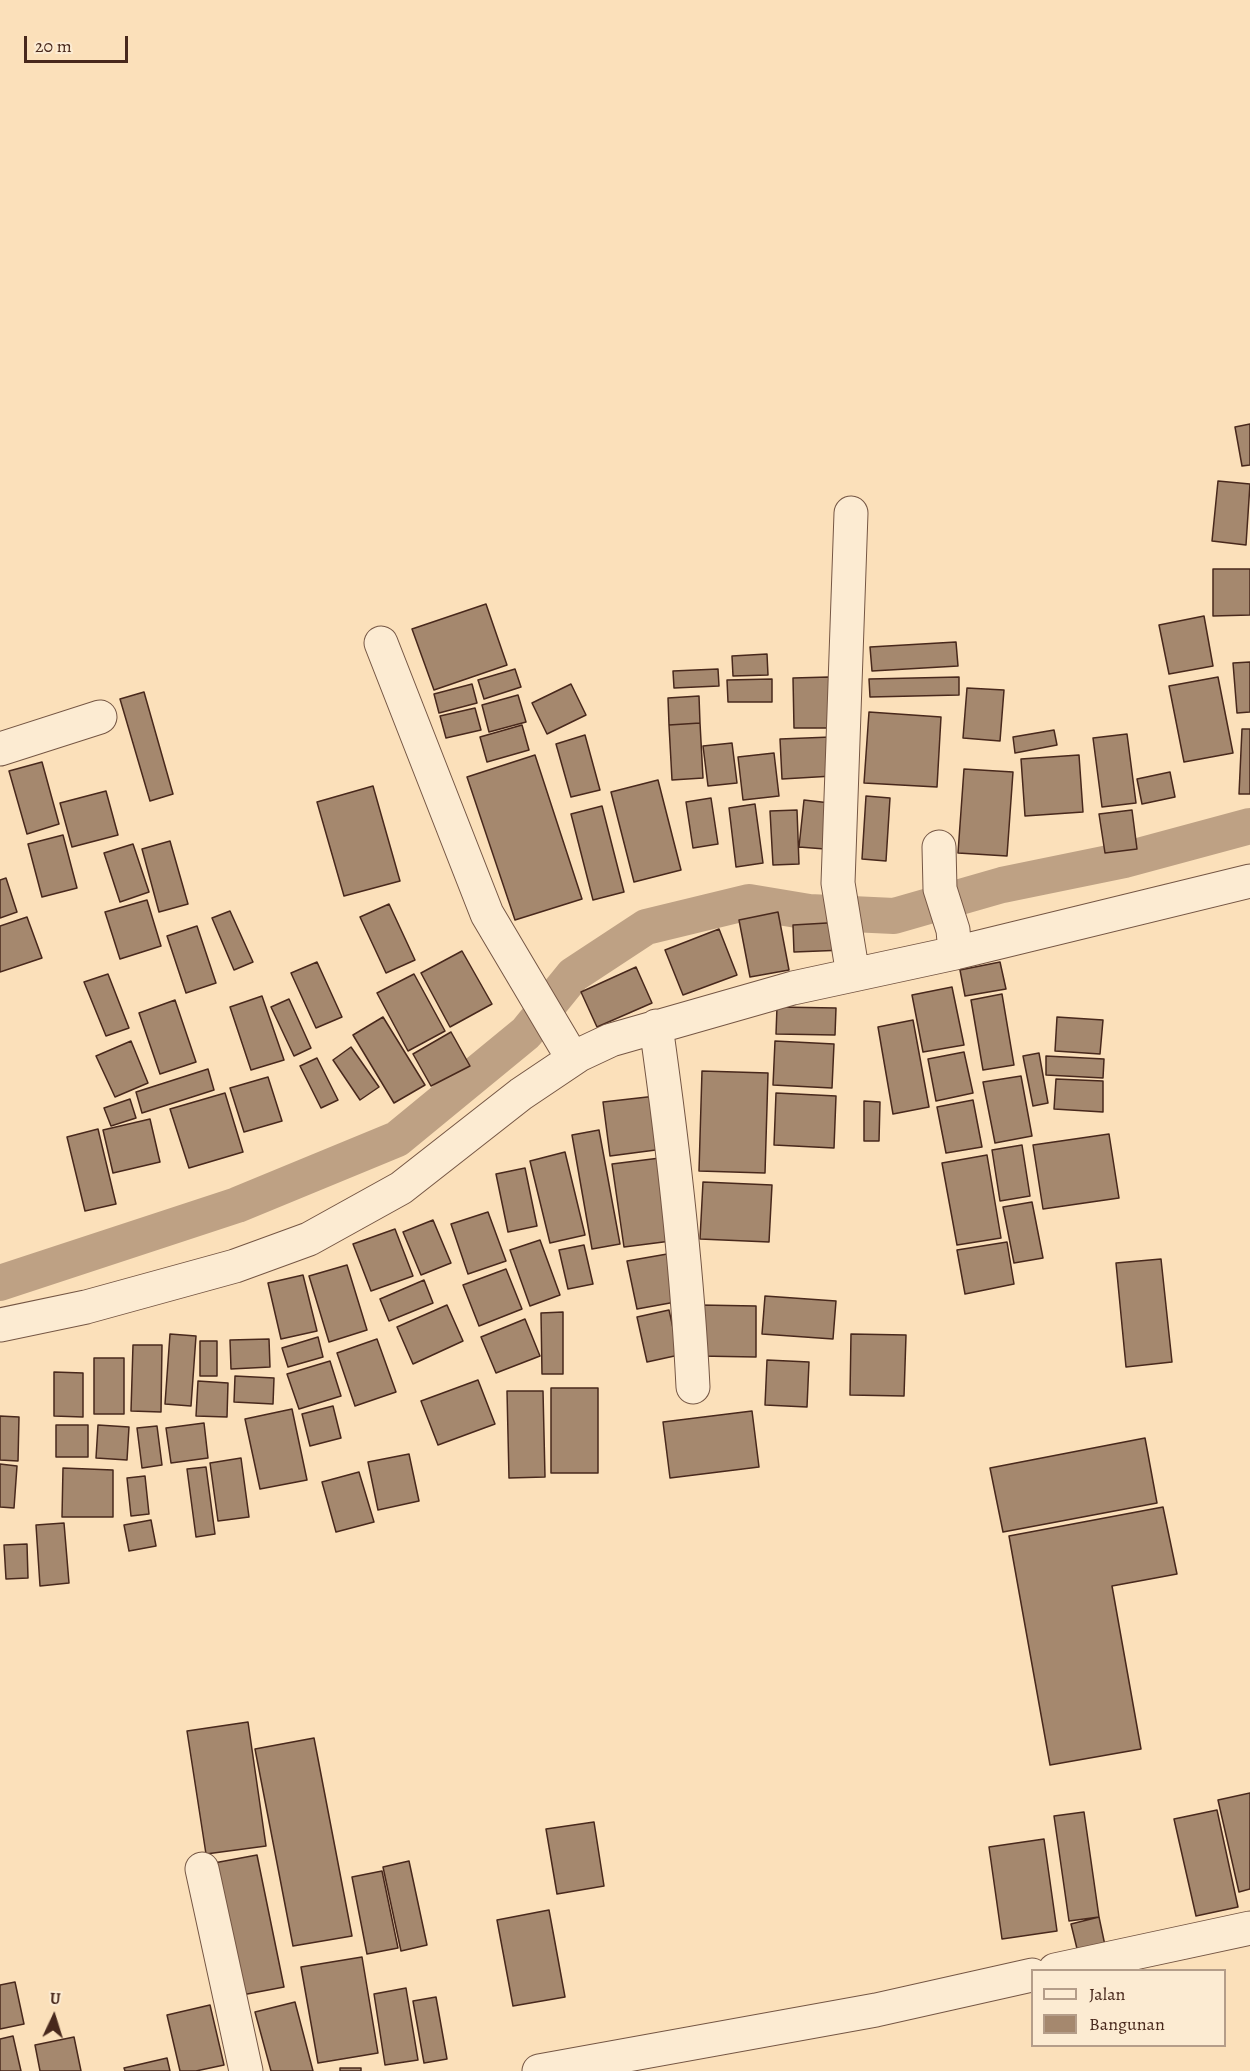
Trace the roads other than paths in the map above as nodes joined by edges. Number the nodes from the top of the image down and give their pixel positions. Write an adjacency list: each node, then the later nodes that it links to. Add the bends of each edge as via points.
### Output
1 (850, 513): 8 (street, via 843,909)
2 (381, 643): 10 (street, via 487,914)
3 (99, 717): 4 (street)
4 (0, 749)
5 (939, 847): 7 (street, via 940,889)
6 (1250, 881): 7 (street)
7 (954, 941): 8 (street)
8 (853, 975): 9 (street)
9 (656, 1026): 10 (street, via 611,1040); 12 (street, via 674,1151 689,1299)
10 (566, 1045): 11 (street, via 521,1094 401,1188 309,1239 235,1266 86,1307)
11 (0, 1324)
12 (693, 1387)
13 (202, 1869): 17 (street)
14 (1250, 1928): 15 (street)
15 (1063, 1969)
16 (1031, 1975): 18 (street, via 876,2010)
17 (246, 2071)
18 (539, 2071)

